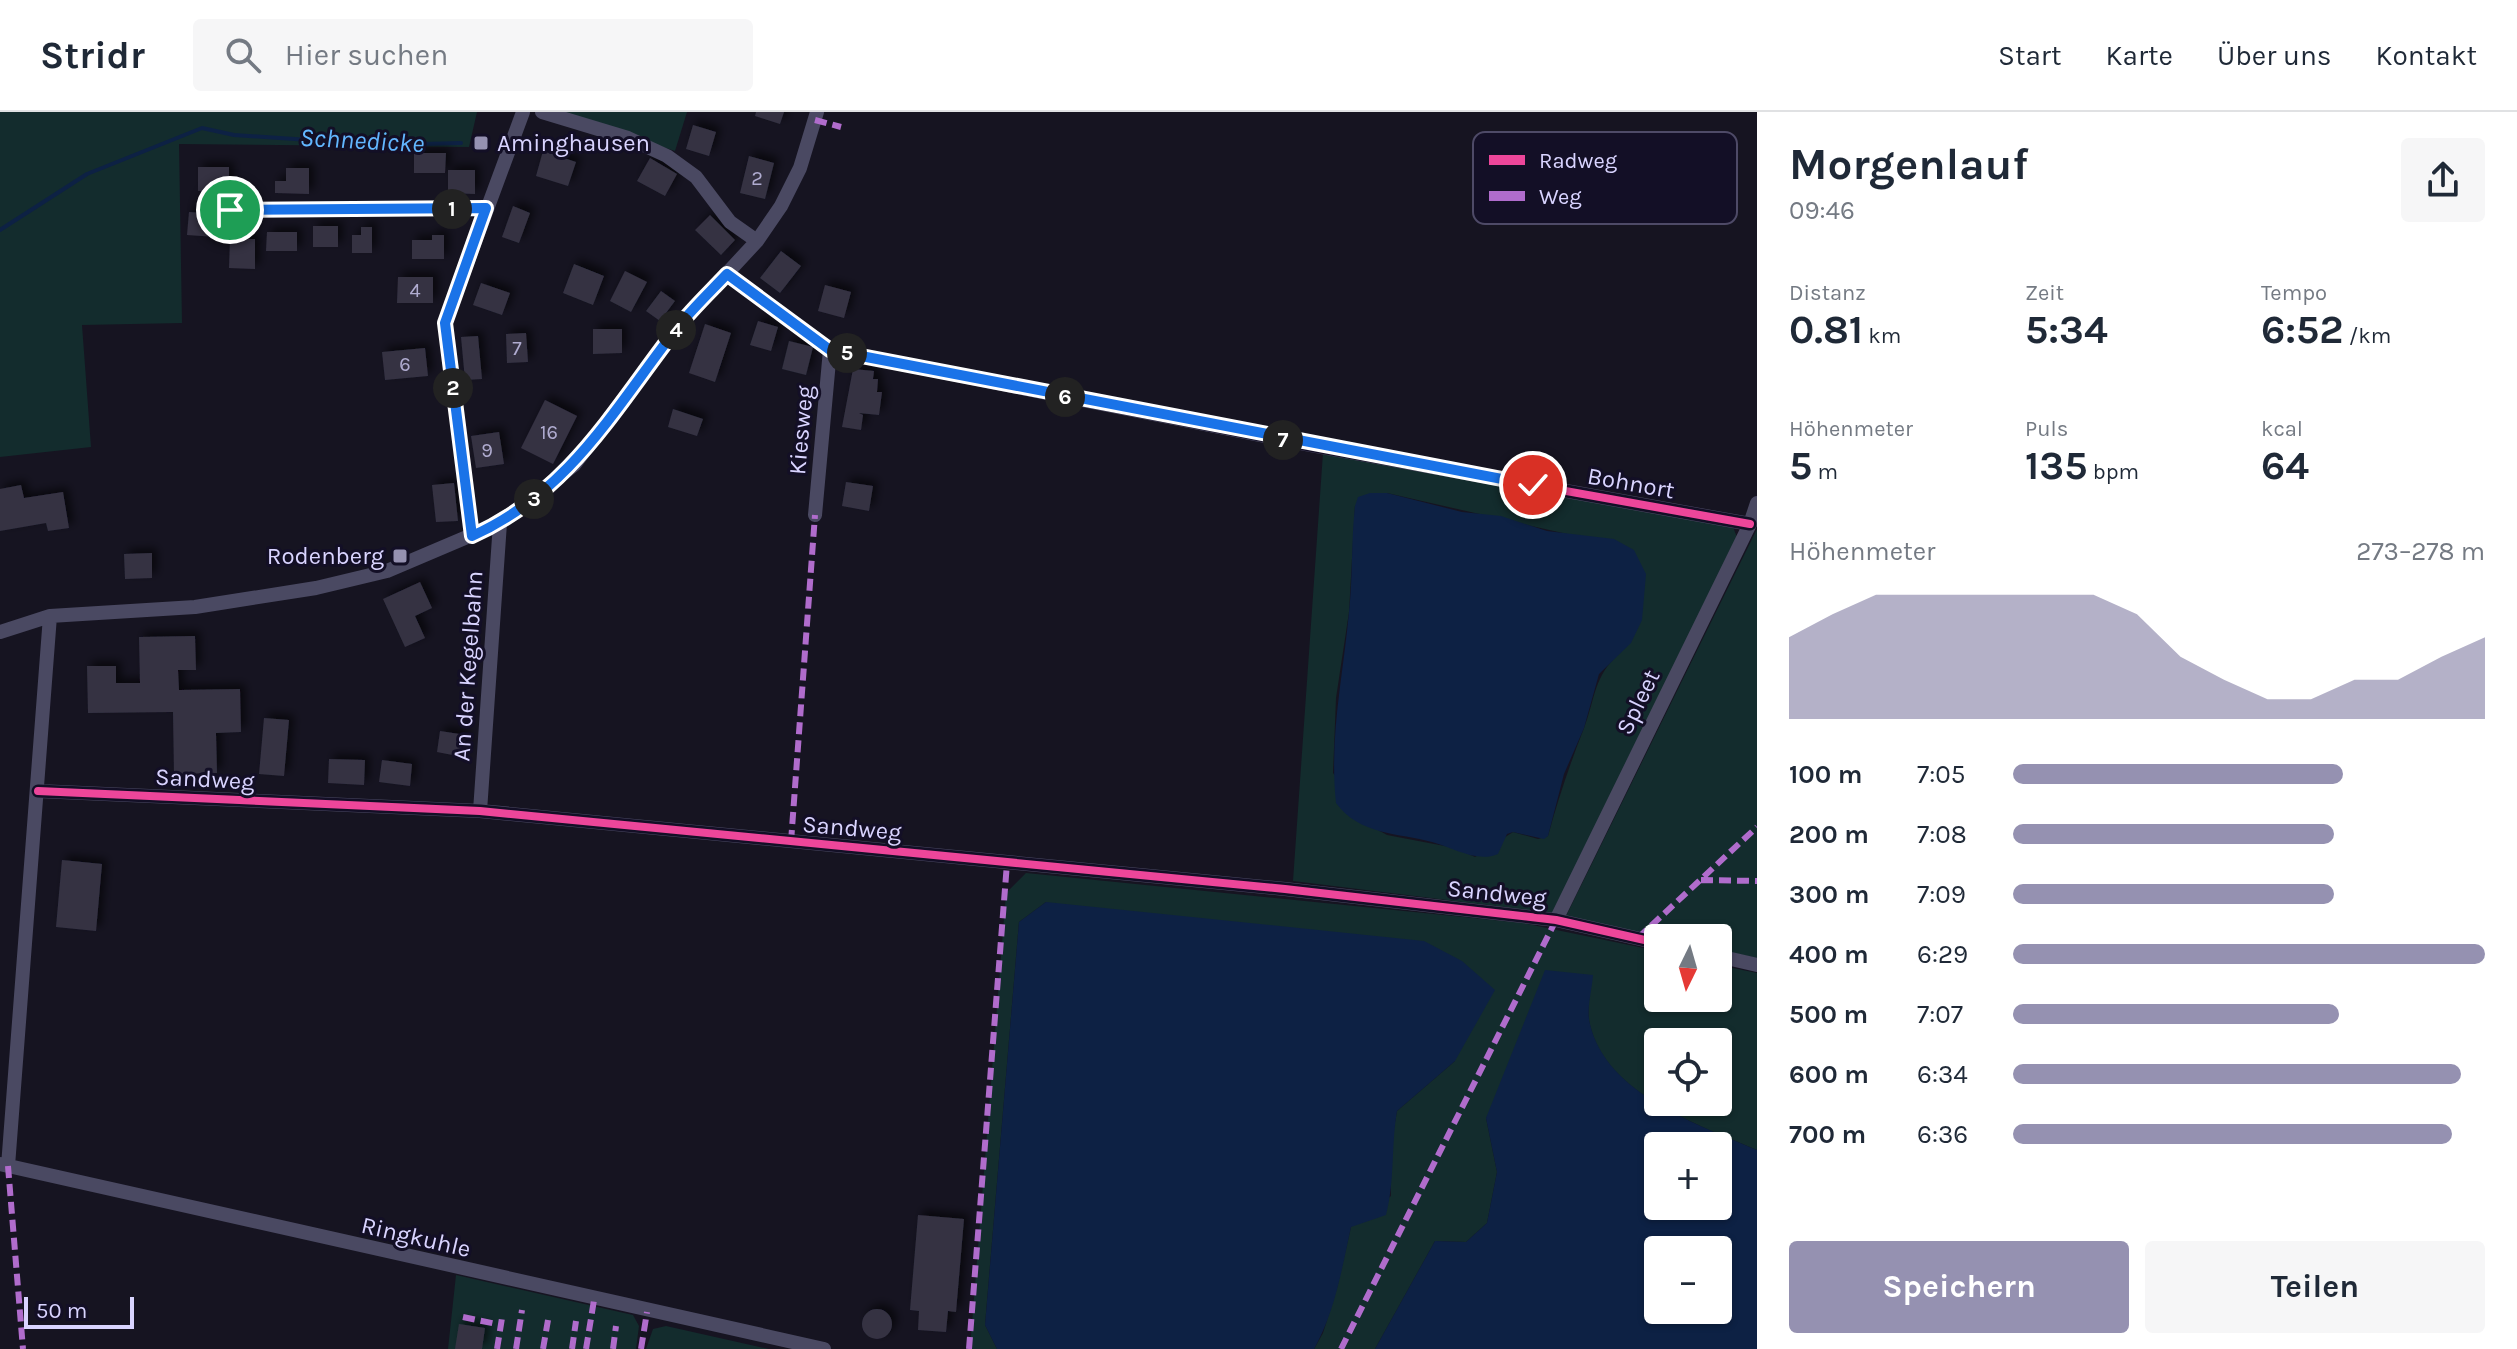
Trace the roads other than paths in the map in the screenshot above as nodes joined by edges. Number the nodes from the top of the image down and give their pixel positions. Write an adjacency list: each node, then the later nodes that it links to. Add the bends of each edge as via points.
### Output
1 (523, 112): 4 (street)
2 (542, 112): 6 (street, via 628,138 667,156 696,177 730,222)
3 (817, 112): 6 (street, via 800,168)
4 (486, 208): 5 (street); 13 (street, via 445,323)
5 (230, 210)
6 (757, 241): 7 (street)
7 (727, 274): 8 (street, Bohnort); 11 (street, via 680,324 574,465)
8 (830, 350): 10 (street, Kiesweg); 12 (street, Bohnort, via 1315,446)
9 (1757, 503): 12 (street, Spleet)
10 (815, 515)
11 (500, 523): 13 (street); 17 (street, An der Kegelbahn)
12 (1750, 524): 18 (street, Spleet)
13 (472, 536): 14 (street, via 387,571 264,598)
14 (50, 616): 15 (street); 16 (street)
15 (0, 632)
16 (38, 791): 17 (street, Sandweg); 22 (street)
17 (480, 811): 18 (street, Sandweg)
18 (1556, 920): 19 (street, Sandweg)
19 (1644, 940)
20 (1732, 959): 21 (street)
21 (1757, 965)
22 (4, 1165): 23 (street, Ringkuhle)
23 (824, 1349)

